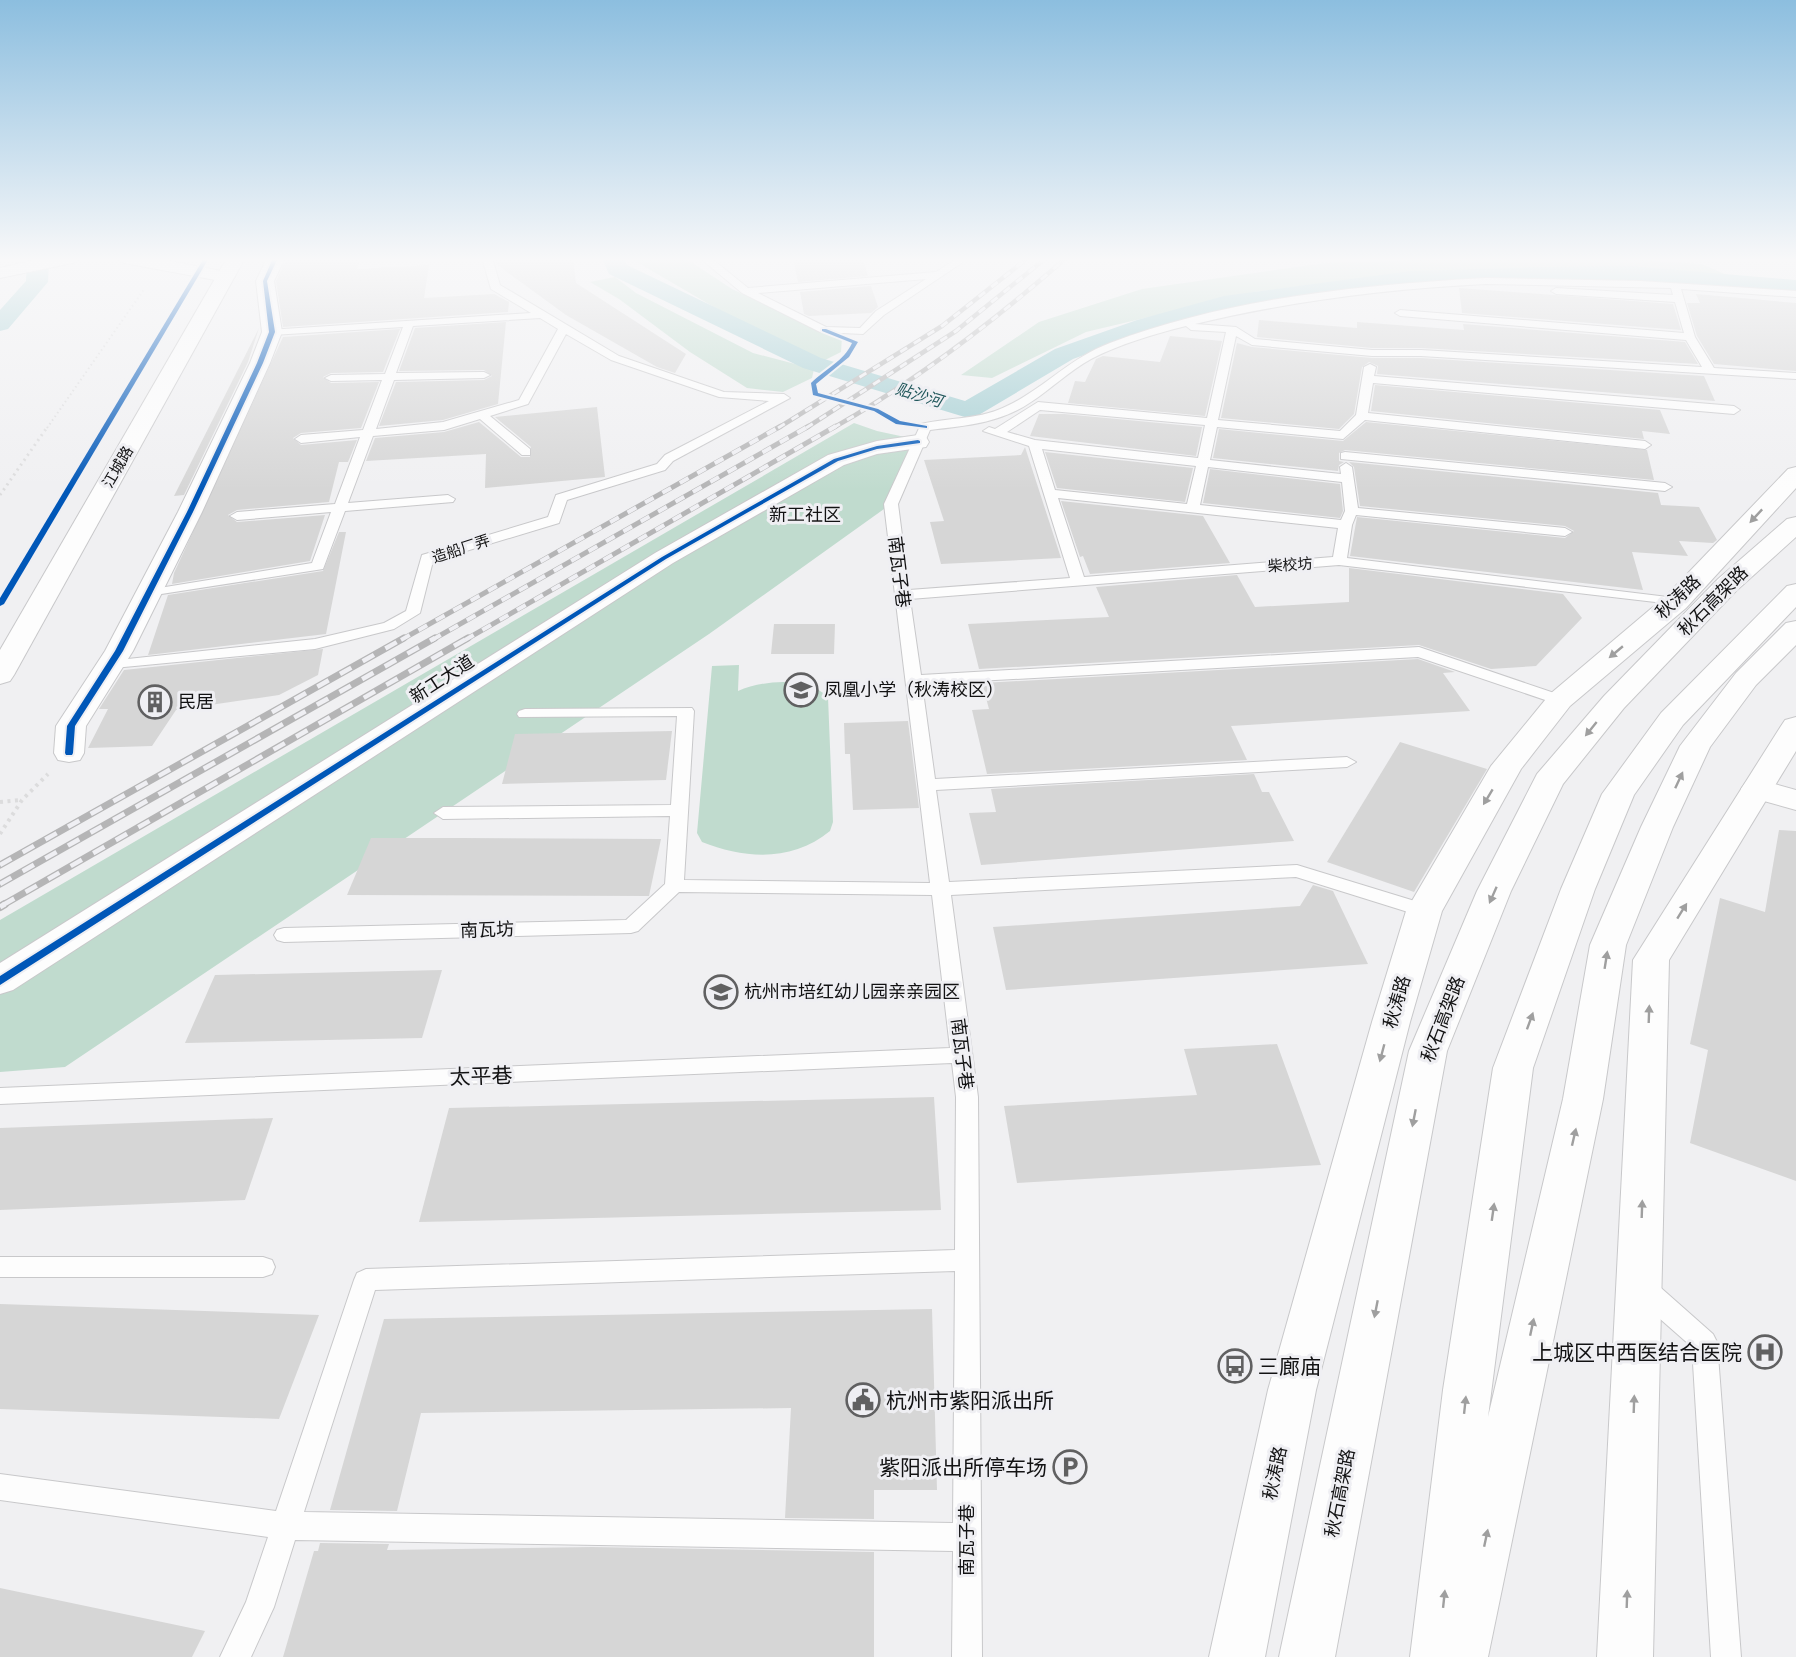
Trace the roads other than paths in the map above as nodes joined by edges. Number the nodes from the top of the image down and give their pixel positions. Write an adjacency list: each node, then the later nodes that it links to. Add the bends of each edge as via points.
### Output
1 (193, 335): 52 (main road, 江城路)
2 (270, 335): 47 (main road, via 190,512)
3 (406, 335): 14 (lane)
4 (560, 335): 19 (lane, via 524,402)
5 (576, 335): 51 (lane, 造船厂弄, via 615,358 723,394 784,398 669,458 661,467 561,498 554,520 427,558 413,613 388,626 315,644)
6 (1149, 335): 24 (lane, via 1077,362 1023,403 978,421)
7 (1231, 335): 21 (lane)
8 (1242, 335): 11 (lane, via 1252,342)
9 (1670, 335): 10 (lane)
10 (1690, 337): 12 (lane)
11 (1372, 353): 12 (lane); 17 (lane)
12 (1710, 371): 15 (lane)
13 (484, 375): 14 (lane)
14 (390, 376): 16 (lane); 23 (lane)
15 (1796, 376)
16 (330, 378)
17 (1368, 379): 18 (lane); 20 (lane)
18 (1734, 410)
19 (482, 415): 23 (lane, via 444,426); 29 (lane)
20 (1362, 416): 25 (lane); 28 (lane)
21 (1212, 422): 22 (lane, via 1038,406); 25 (lane); 31 (lane)
22 (999, 432): 24 (lane); 27 (lane)
23 (368, 433): 26 (lane); 37 (lane)
24 (921, 434): 48 (lane, 南瓦子巷, via 891,504); 68 (main road, 新工大道, via 836,460 664,558)
25 (1342, 435): 30 (lane)
26 (301, 439)
27 (1034, 444): 31 (lane); 35 (lane)
28 (1645, 445)
29 (526, 452)
30 (1345, 456): 33 (lane); 34 (lane)
31 (1203, 463): 33 (lane); 38 (lane)
32 (1796, 474): 49 (main road, 秋涛路, one-way to 49)
33 (1348, 479): 39 (lane)
34 (1665, 487)
35 (1048, 494): 38 (lane); 45 (lane)
36 (448, 499): 37 (lane)
37 (340, 508): 40 (lane); 47 (lane, via 318,566)
38 (1193, 508): 42 (lane)
39 (1352, 511): 42 (lane); 43 (lane)
40 (237, 516)
41 (1796, 524): 81 (main road, 秋石高架路, one-way to 81, via 1727,585 1606,711 1548,781 1494,891 1428,1051)
42 (1345, 525): 44 (lane)
43 (1565, 532)
44 (1339, 561): 45 (lane, 柴校坊); 49 (lane, 柴校坊)
45 (1078, 581): 48 (lane, 柴校坊)
46 (1796, 592): 82 (main road, one-way to 46, via 1467,1389 1513,1068 1578,889 1618,794 1672,719)
47 (147, 594): 51 (main road)
48 (902, 595): 53 (lane, 南瓦子巷)
49 (1676, 602): 54 (main road, 秋涛路, one-way to 54)
50 (1796, 629): 83 (main road, one-way to 50, via 1582,1099 1608,945 1695,746 1746,680)
51 (109, 666): 57 (main road, via 71,726)
52 (0, 675)
53 (913, 680): 54 (lane, via 1419,652); 59 (lane, 南瓦子巷)
54 (1560, 700): 66 (main road, 秋涛路, one-way to 66, via 1507,766)
55 (525, 714): 62 (lane, via 686,711)
56 (1796, 726): 60 (main road)
57 (69, 753)
58 (1347, 762): 59 (lane)
59 (927, 785): 65 (lane, 南瓦子巷)
60 (1757, 789): 61 (main road); 74 (main road, one-way to 60, via 1651,960)
61 (1796, 800)
62 (679, 810): 63 (lane); 64 (lane)
63 (443, 813)
64 (674, 886): 65 (lane); 67 (lane, 南瓦坊, via 631,926)
65 (940, 889): 66 (lane, via 1297,871); 69 (lane, 南瓦子巷)
66 (1424, 911): 80 (main road, 秋涛路, one-way to 80, via 1292,1390)
67 (284, 935)
68 (0, 981)
69 (962, 1055): 70 (lane, 太平巷); 71 (lane, 南瓦子巷, via 967,1097)
70 (0, 1096)
71 (967, 1260): 76 (lane, via 366,1280); 77 (lane, 南瓦子巷)
72 (0, 1267): 73 (lane)
73 (263, 1267)
74 (1639, 1284): 84 (main road, one-way to 74); 85 (lane, via 1704,1341)
75 (0, 1488): 76 (lane)
76 (285, 1526): 77 (lane); 78 (lane, via 259,1607)
77 (967, 1536): 79 (lane, 南瓦子巷)
78 (235, 1657)
79 (967, 1657)
80 (1237, 1657)
81 (1307, 1657)
82 (1438, 1657)
83 (1460, 1657)
84 (1625, 1657)
85 (1726, 1657)

